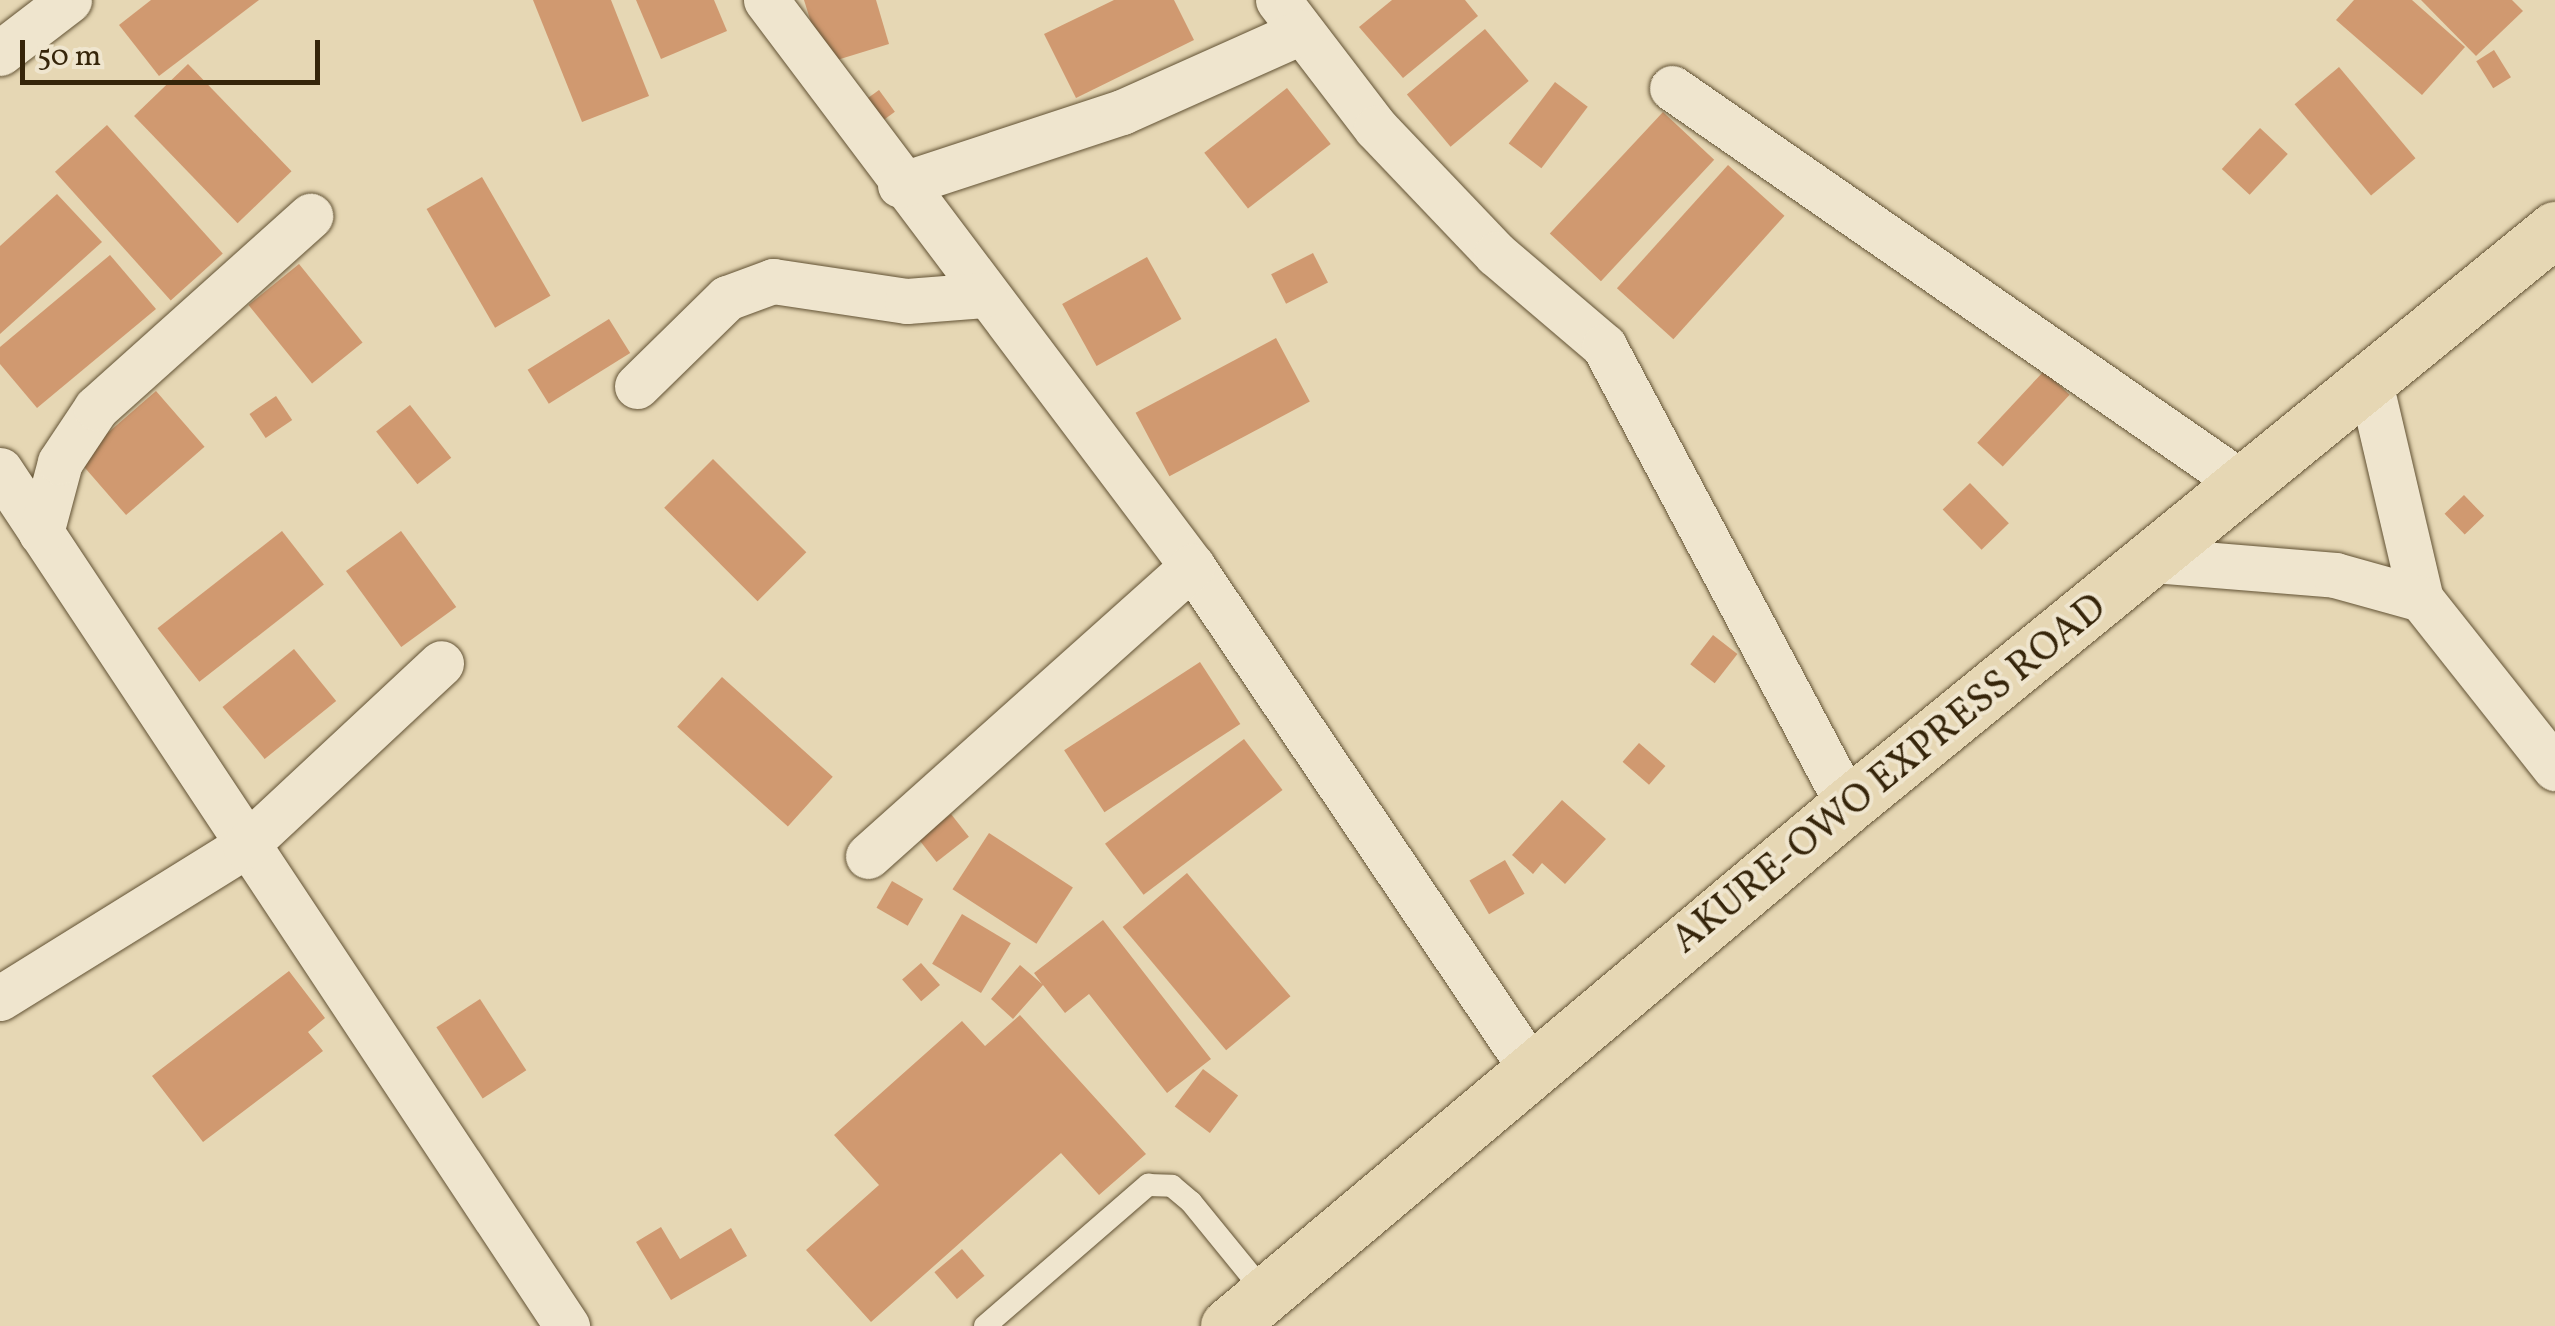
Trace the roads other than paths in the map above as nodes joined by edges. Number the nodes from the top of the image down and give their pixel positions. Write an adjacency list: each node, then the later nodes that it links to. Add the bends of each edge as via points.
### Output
1 (68, 0): 4 (street)
2 (766, 0): 6 (street)
3 (1290, 16): 6 (street, via 1140,105); 20 (street, via 1376,128 1496,254 1604,346)
4 (0, 54)
5 (1672, 88): 13 (street)
6 (900, 185): 9 (street)
7 (310, 216): 14 (street, via 96,408 60,462)
8 (2555, 229): 10 (highway, AKURE-OWO EXPRESS ROAD)
9 (984, 294): 11 (street, via 906,301 773,281 727,298); 16 (street)
10 (2370, 382): 13 (highway, AKURE-OWO EXPRESS ROAD); 17 (street)
11 (637, 386)
12 (0, 470): 14 (street)
13 (2245, 485): 15 (highway, AKURE-OWO EXPRESS ROAD)
14 (41, 532): 21 (street)
15 (2154, 560): 17 (street, via 2335,576); 20 (highway, AKURE-OWO EXPRESS ROAD)
16 (1192, 566): 22 (street); 24 (street)
17 (2421, 599): 19 (street)
18 (441, 663): 21 (street)
19 (2555, 768)
20 (1848, 805): 24 (highway, AKURE-OWO EXPRESS ROAD)
21 (246, 846): 23 (street); 26 (street)
22 (868, 856)
23 (0, 998)
24 (1532, 1070): 25 (highway, AKURE-OWO EXPRESS ROAD)
25 (1247, 1310): 27 (lane, via 1191,1202 1172,1186 1148,1185)
26 (567, 1326)
27 (985, 1326)

